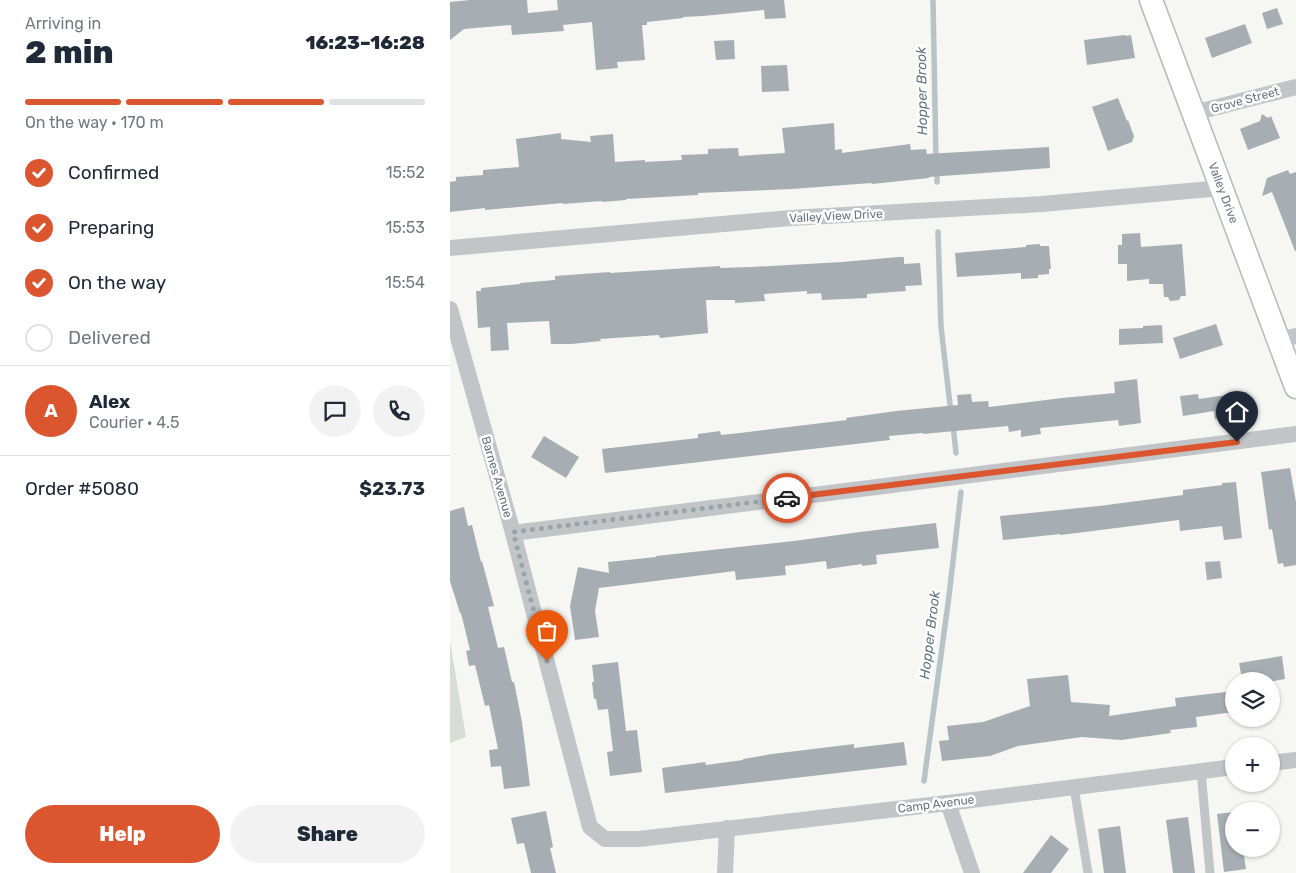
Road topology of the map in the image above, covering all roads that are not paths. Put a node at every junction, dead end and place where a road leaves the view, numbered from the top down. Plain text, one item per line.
1 (1151, 0) edge
2 (1296, 87) edge
3 (1194, 113) junction
4 (1222, 188) junction
5 (450, 248) edge
6 (450, 309) edge
7 (1287, 338) edge
8 (1296, 387) edge
9 (1296, 434) edge
10 (513, 532) junction
11 (1296, 760) edge
12 (1280, 762) edge
13 (1225, 768) edge
14 (1201, 771) junction
15 (1074, 787) junction
16 (948, 802) junction
17 (726, 828) junction
18 (639, 839) joint
19 (725, 873) edge
20 (972, 873) edge
21 (1088, 873) edge
22 (1210, 873) edge

1 - 3 main road, Valley Drive
2 - 3 street, Grove Street
3 - 4 main road, Valley Drive
4 - 5 street, Valley View Drive
4 - 7 main road, Valley Drive
6 - 10 street, Barnes Avenue
7 - 8 main road, Valley Drive
9 - 10 street
10 - 18 street, Barnes Avenue
11 - 12 street
13 - 14 street, Camp Avenue
14 - 15 street, Camp Avenue
14 - 22 lane
15 - 16 street, Camp Avenue
15 - 21 lane
16 - 17 street, Camp Avenue
16 - 20 street
17 - 18 street, Camp Avenue
17 - 19 street

